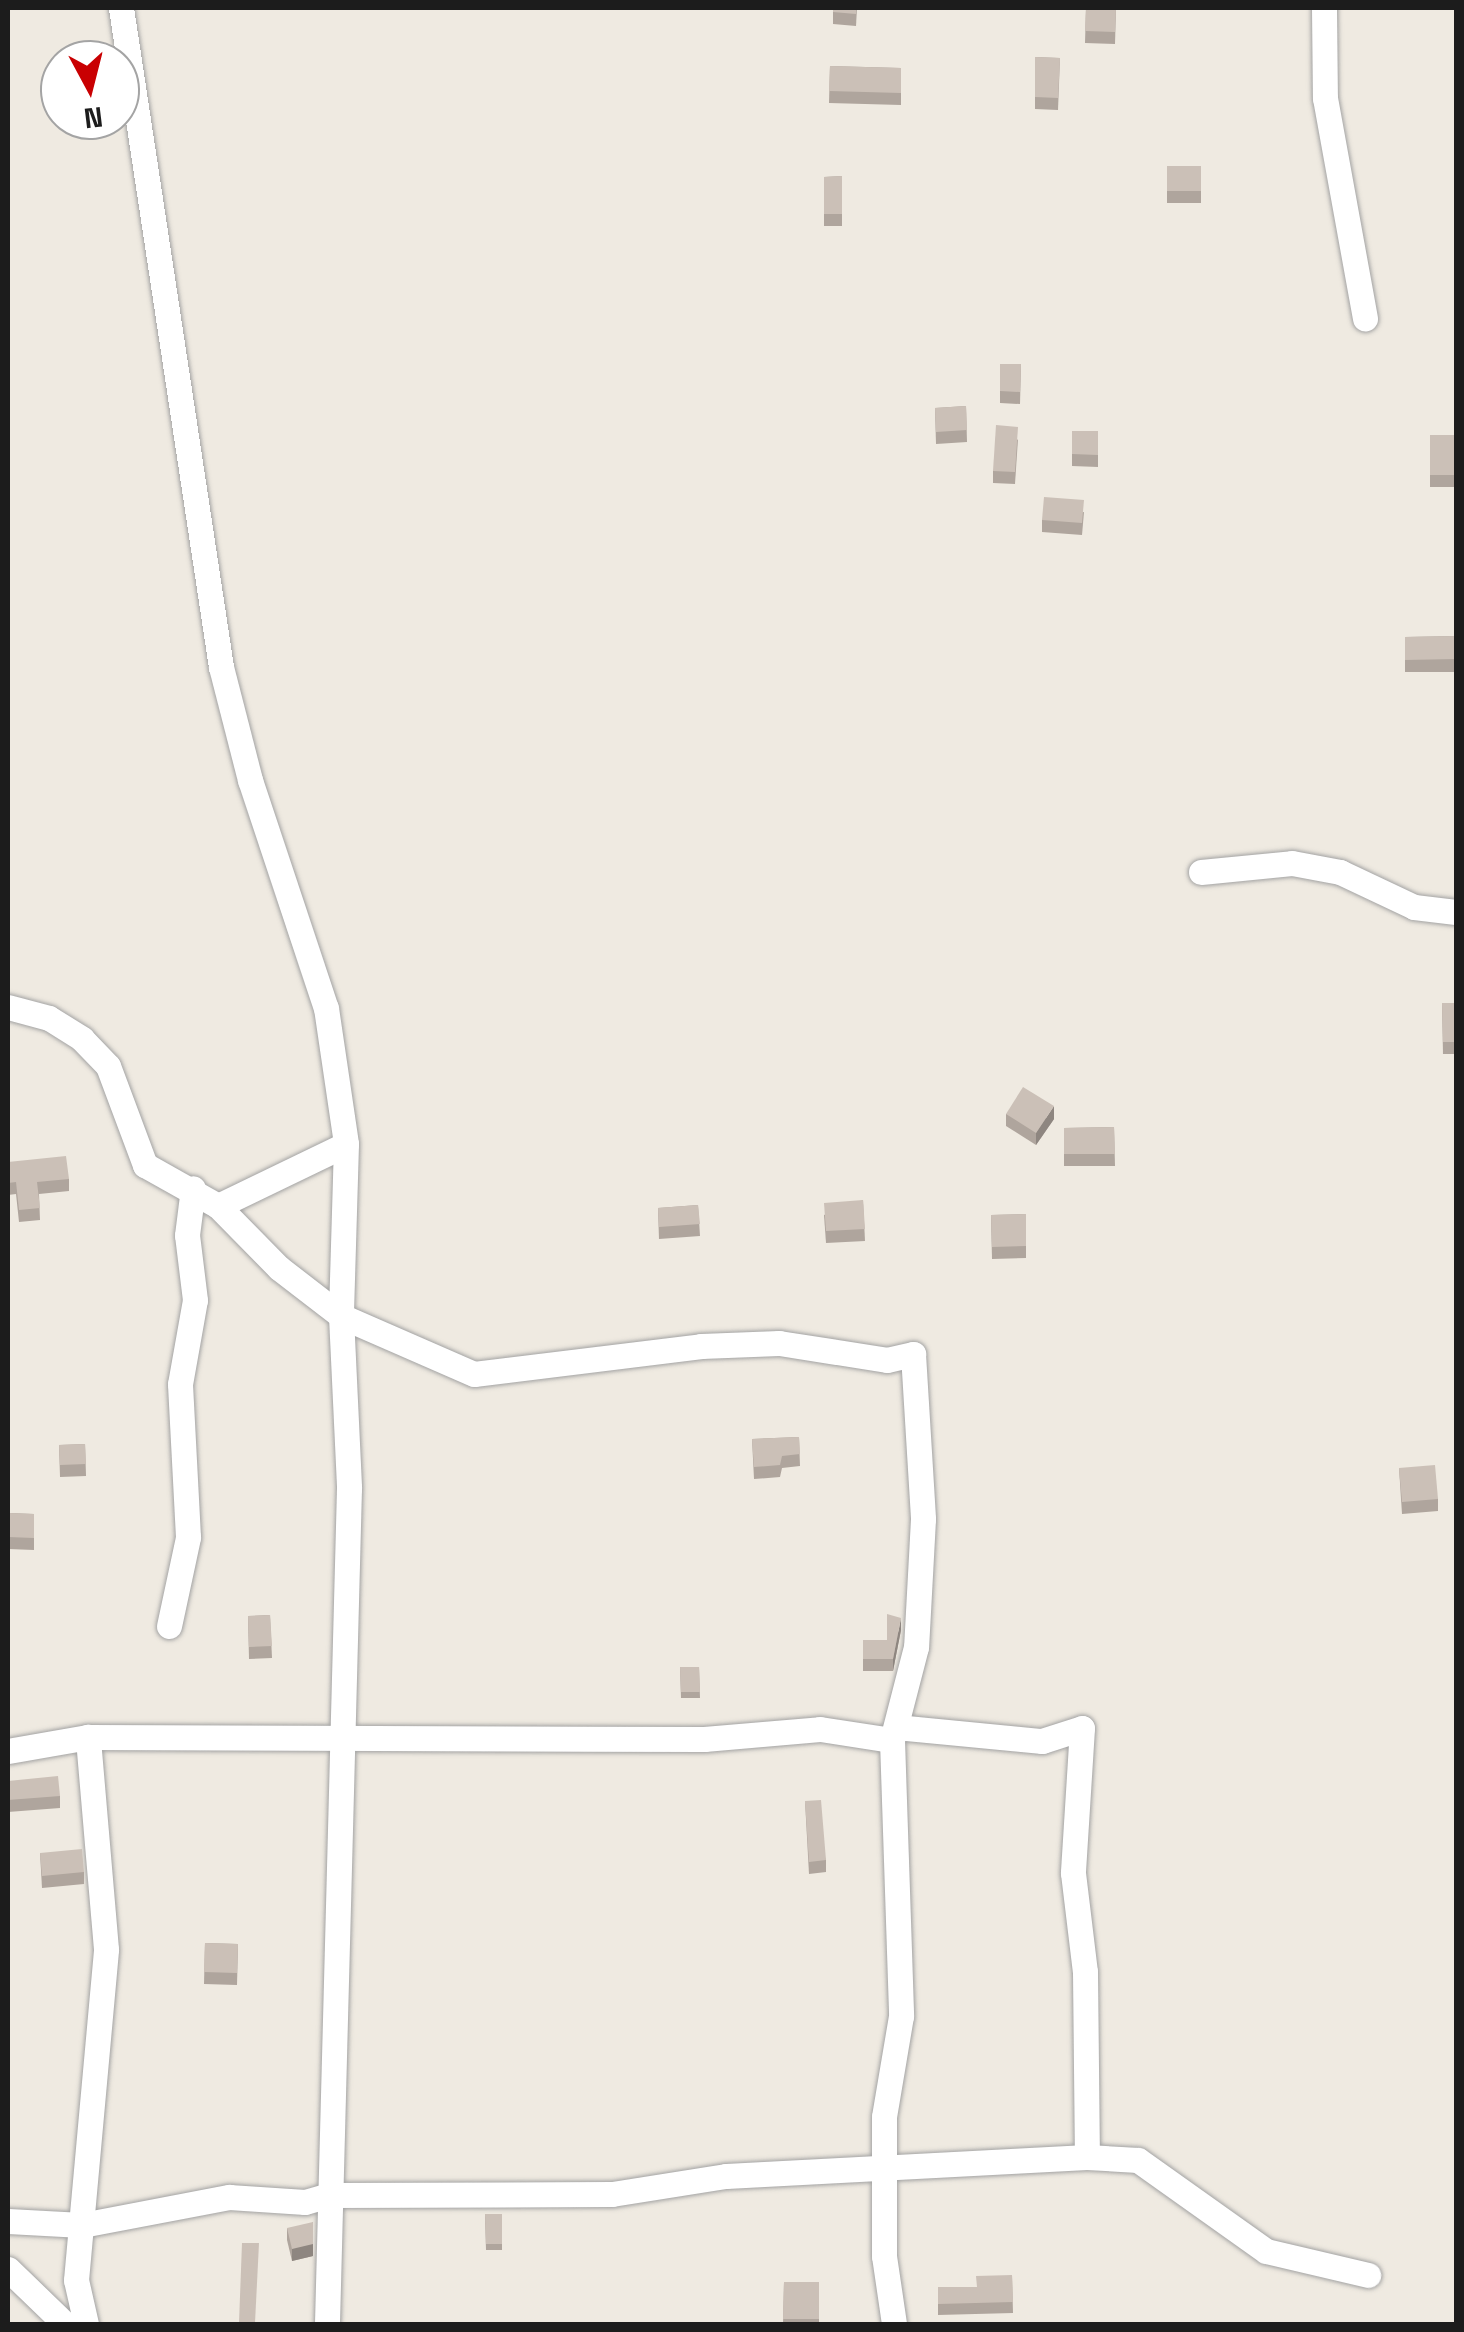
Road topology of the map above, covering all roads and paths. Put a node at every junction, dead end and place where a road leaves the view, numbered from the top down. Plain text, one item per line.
1 (120, 8) edge
2 (1324, 8) edge
3 (1365, 318) dead end
4 (1201, 872) dead end
5 (1456, 912) edge
6 (8, 1007) edge
7 (346, 1144) junction
8 (192, 1188) junction
9 (218, 1206) junction
10 (340, 1316) junction
11 (169, 1626) dead end
12 (894, 1734) junction
13 (88, 1737) junction
14 (340, 1740) junction
15 (8, 1750) edge
16 (1087, 2157) junction
17 (887, 2167) junction
18 (330, 2196) junction
19 (8, 2220) edge
20 (82, 2225) junction
21 (8, 2269) edge
22 (1368, 2276) dead end
23 (65, 2324) edge
24 (86, 2324) edge
25 (328, 2324) edge
26 (894, 2324) edge

1 - 7 street
2 - 3 street
4 - 5 street
6 - 8 street
7 - 9 street
7 - 10 street
8 - 9 street
8 - 11 street
9 - 10 street
10 - 12 street
10 - 14 street
12 - 14 street
12 - 16 street
12 - 17 street
13 - 14 street
13 - 15 street
13 - 20 street
14 - 18 street
16 - 17 street
16 - 22 street
17 - 18 street
17 - 26 street
18 - 20 street
18 - 25 street
19 - 20 street
20 - 24 street
21 - 23 street

